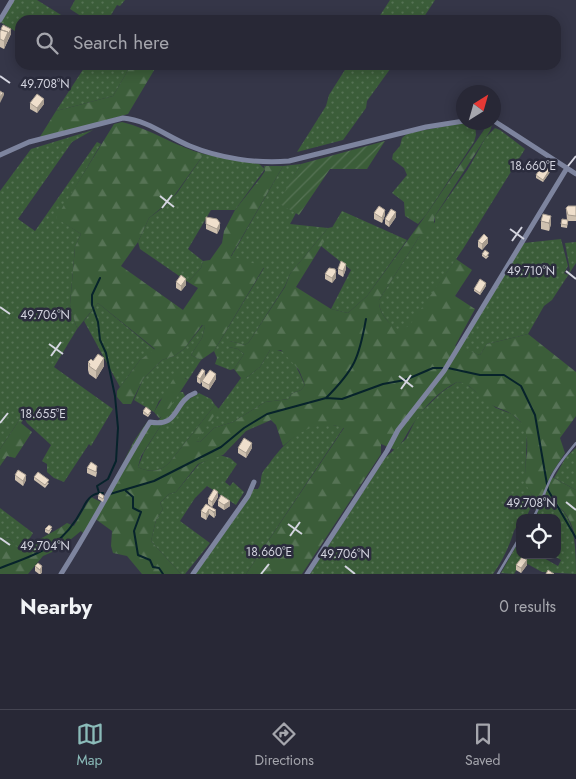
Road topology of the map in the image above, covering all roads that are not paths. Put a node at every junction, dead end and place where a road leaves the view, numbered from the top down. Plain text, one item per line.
1 (12, 0) edge
2 (0, 20) edge
3 (456, 122) edge
4 (501, 126) edge
5 (0, 155) edge
6 (567, 168) junction
7 (576, 174) edge
8 (194, 393) dead end
9 (576, 443) edge
10 (254, 482) dead end
11 (536, 514) edge
12 (516, 543) edge
13 (61, 574) edge
14 (193, 574) edge
15 (307, 574) edge
16 (498, 574) edge

1 - 2 street
3 - 5 street
4 - 6 street
6 - 7 street
6 - 15 street
8 - 13 street
9 - 11 lane
10 - 14 street
12 - 16 lane

